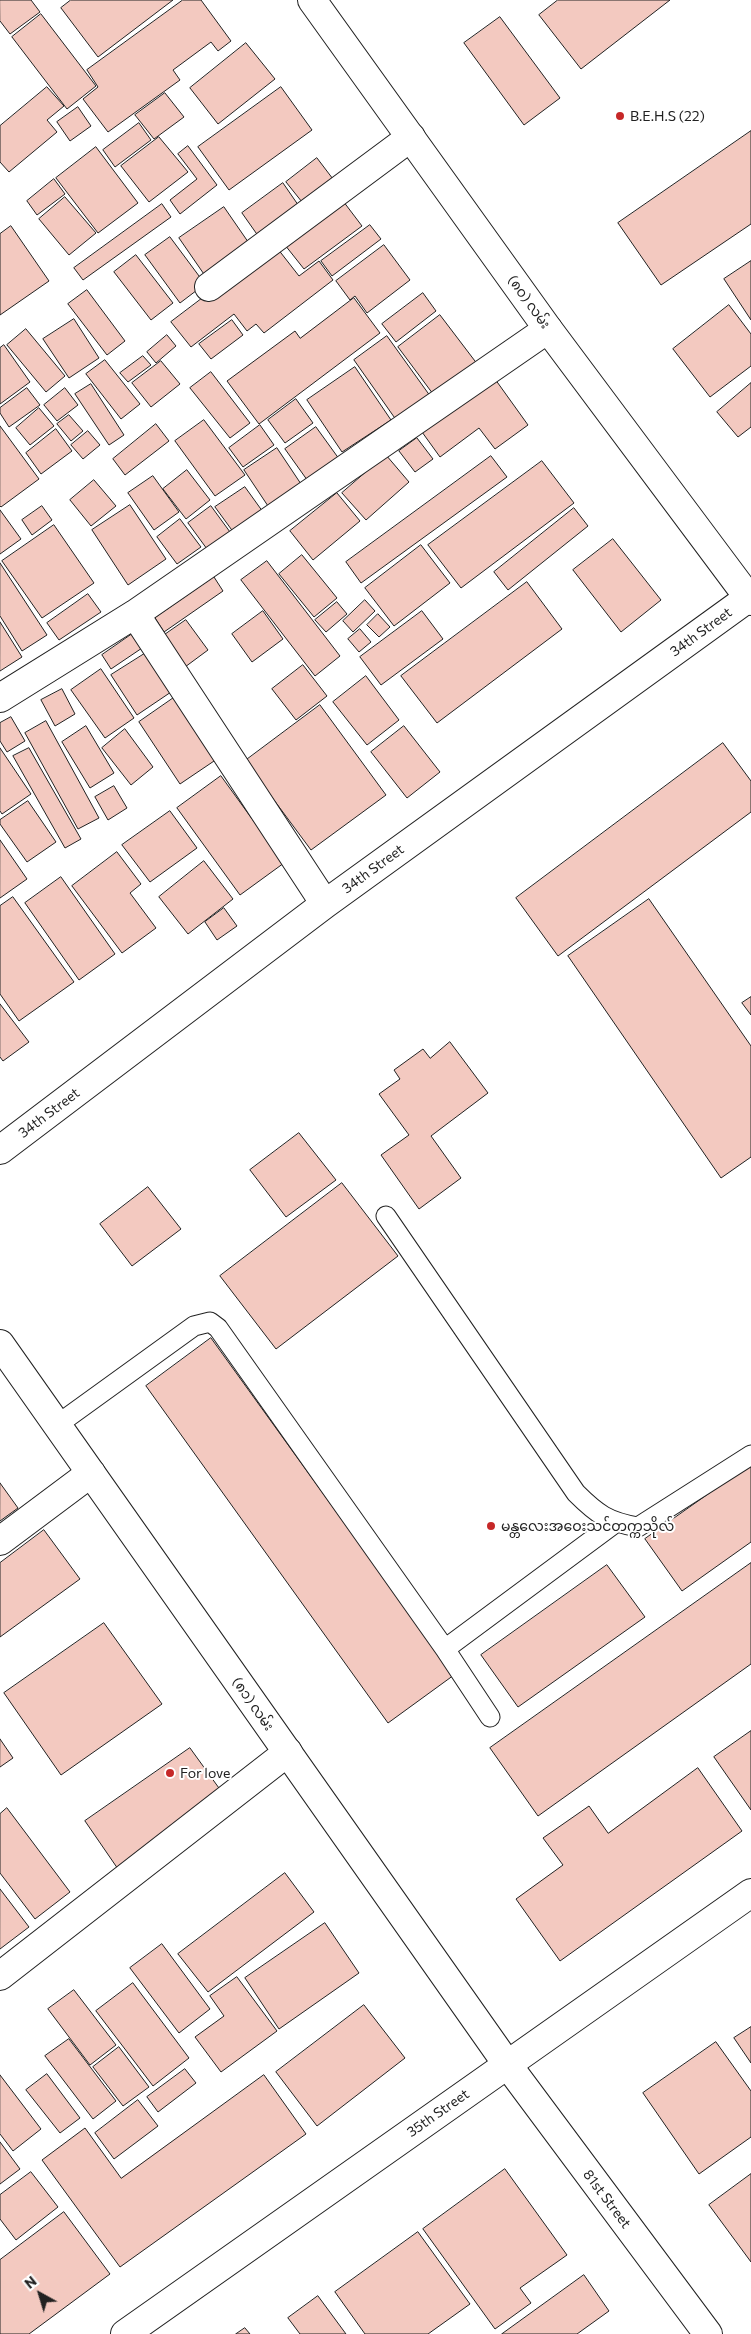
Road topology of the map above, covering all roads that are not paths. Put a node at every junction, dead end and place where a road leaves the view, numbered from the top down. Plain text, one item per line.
1 (312, 0) edge
2 (411, 137) junction
3 (209, 287) dead end
4 (548, 329) junction
5 (750, 598) edge
6 (135, 614) junction
7 (0, 698) edge
8 (325, 904) junction
9 (0, 1150) edge
10 (386, 1216) dead end
11 (0, 1344) edge
12 (57, 1425) junction
13 (751, 1455) edge
14 (91, 1473) junction
15 (615, 1523) junction
16 (0, 1541) edge
17 (444, 1649) junction
18 (490, 1717) dead end
19 (288, 1752) junction
20 (751, 1892) edge
21 (0, 1976) edge
22 (507, 2064) junction
23 (125, 2334) edge
24 (708, 2334) edge

1 - 2 street, (၈၀) လမ်း
2 - 3 street
2 - 4 street, (၈၀) လမ်း
4 - 5 street, (၈၀) လမ်း
4 - 6 street
5 - 8 street, 34th Street
6 - 7 street
6 - 8 street
8 - 9 street, 34th Street
10 - 15 lane
11 - 12 street, (၈၁) လမ်း
12 - 14 street, (၈၁) လမ်း
12 - 17 lane
13 - 15 lane
14 - 16 street
14 - 19 street, (၈၁) လမ်း
15 - 17 lane
17 - 18 lane
19 - 21 street
19 - 22 street, (၈၁) လမ်း
20 - 22 street, 35th Street
22 - 23 street, 35th Street
22 - 24 street, 81st Street

